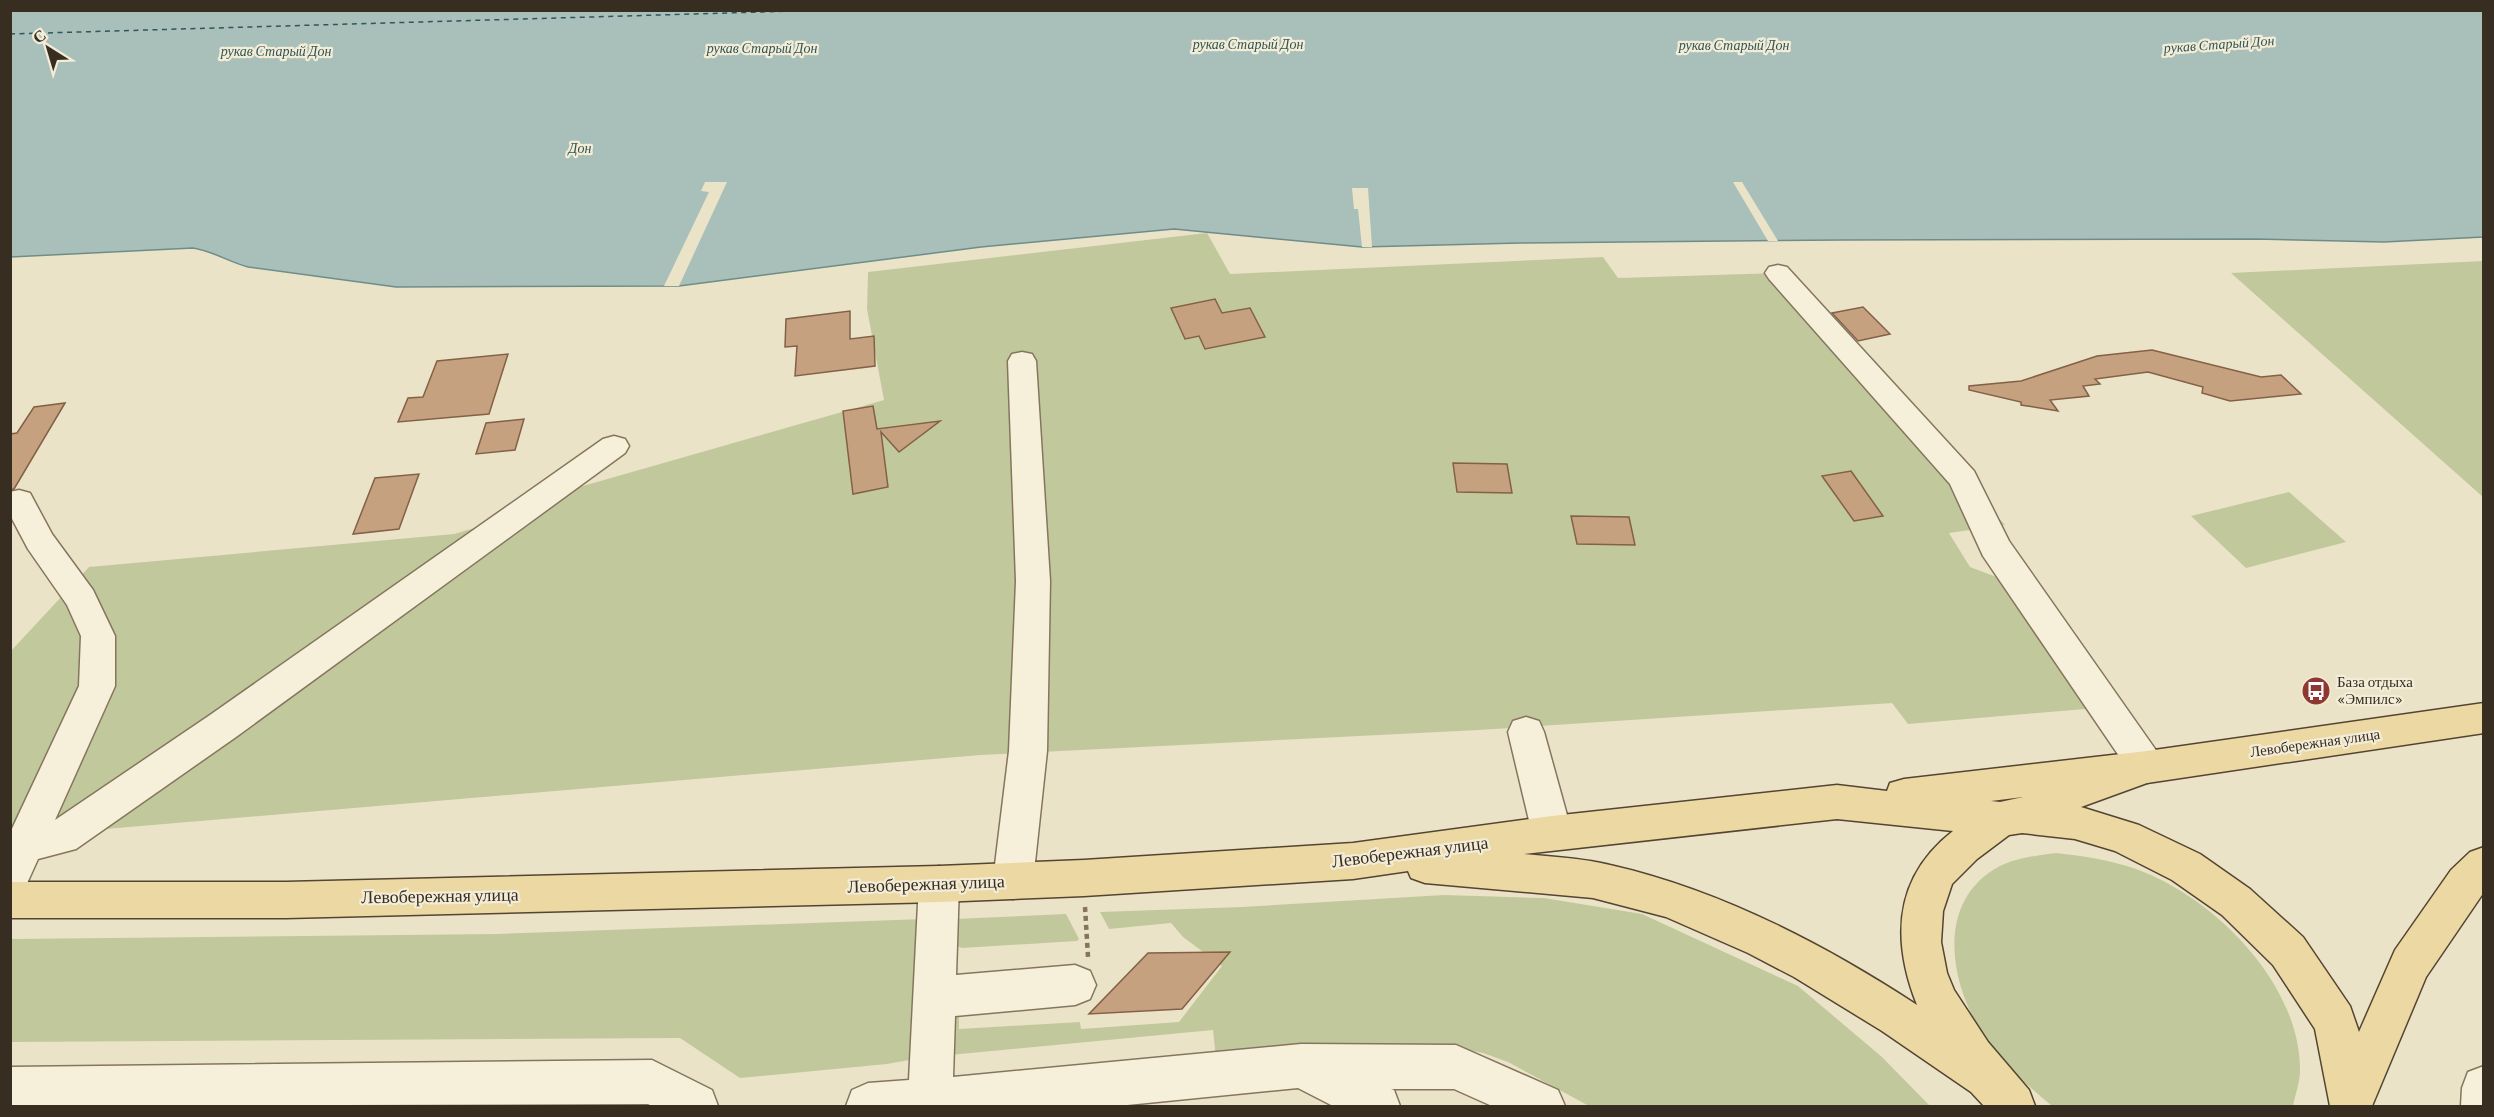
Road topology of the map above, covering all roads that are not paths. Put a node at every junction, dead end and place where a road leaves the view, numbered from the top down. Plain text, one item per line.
1 (1778, 273) dead end
2 (1022, 361) dead end
3 (614, 446) dead end
4 (20, 501) dead end
5 (2484, 718) edge
6 (1526, 732) dead end
7 (2147, 767) junction
8 (1837, 802) junction
9 (2011, 817) junction
10 (1552, 833) junction
11 (27, 844) junction
12 (1353, 861) junction
13 (2484, 865) edge
14 (10, 877) edge
15 (1013, 881) junction
16 (939, 884) junction
17 (10, 900) edge
18 (1075, 985) road end
19 (935, 997) junction
20 (1301, 1066) junction
21 (2484, 1088) edge
22 (10, 1089) edge
23 (1999, 1091) edge
24 (930, 1100) junction
25 (1007, 1101) edge
26 (2351, 1102) edge
27 (696, 1107) edge
28 (868, 1107) edge
29 (1378, 1107) edge
30 (1542, 1107) edge
31 (2483, 1107) edge

1 - 7 street
2 - 15 street
3 - 11 street
4 - 11 street
5 - 7 main road, Левобережная улица
6 - 10 street
7 - 8 main road, Левобережная улица
7 - 9 main road, Левобережная улица
8 - 9 main road, Левобережная улица
8 - 10 main road, Левобережная улица
9 - 23 main road
9 - 26 main road
10 - 12 main road, Левобережная улица
11 - 14 street
12 - 15 main road, Левобережная улица
12 - 23 main road
13 - 26 main road
15 - 16 main road, Левобережная улица
16 - 17 main road, Левобережная улица
16 - 19 street
18 - 19 street
19 - 24 street
20 - 25 street
20 - 29 street
20 - 30 street
21 - 31 street
22 - 27 street
24 - 25 street
24 - 28 street

